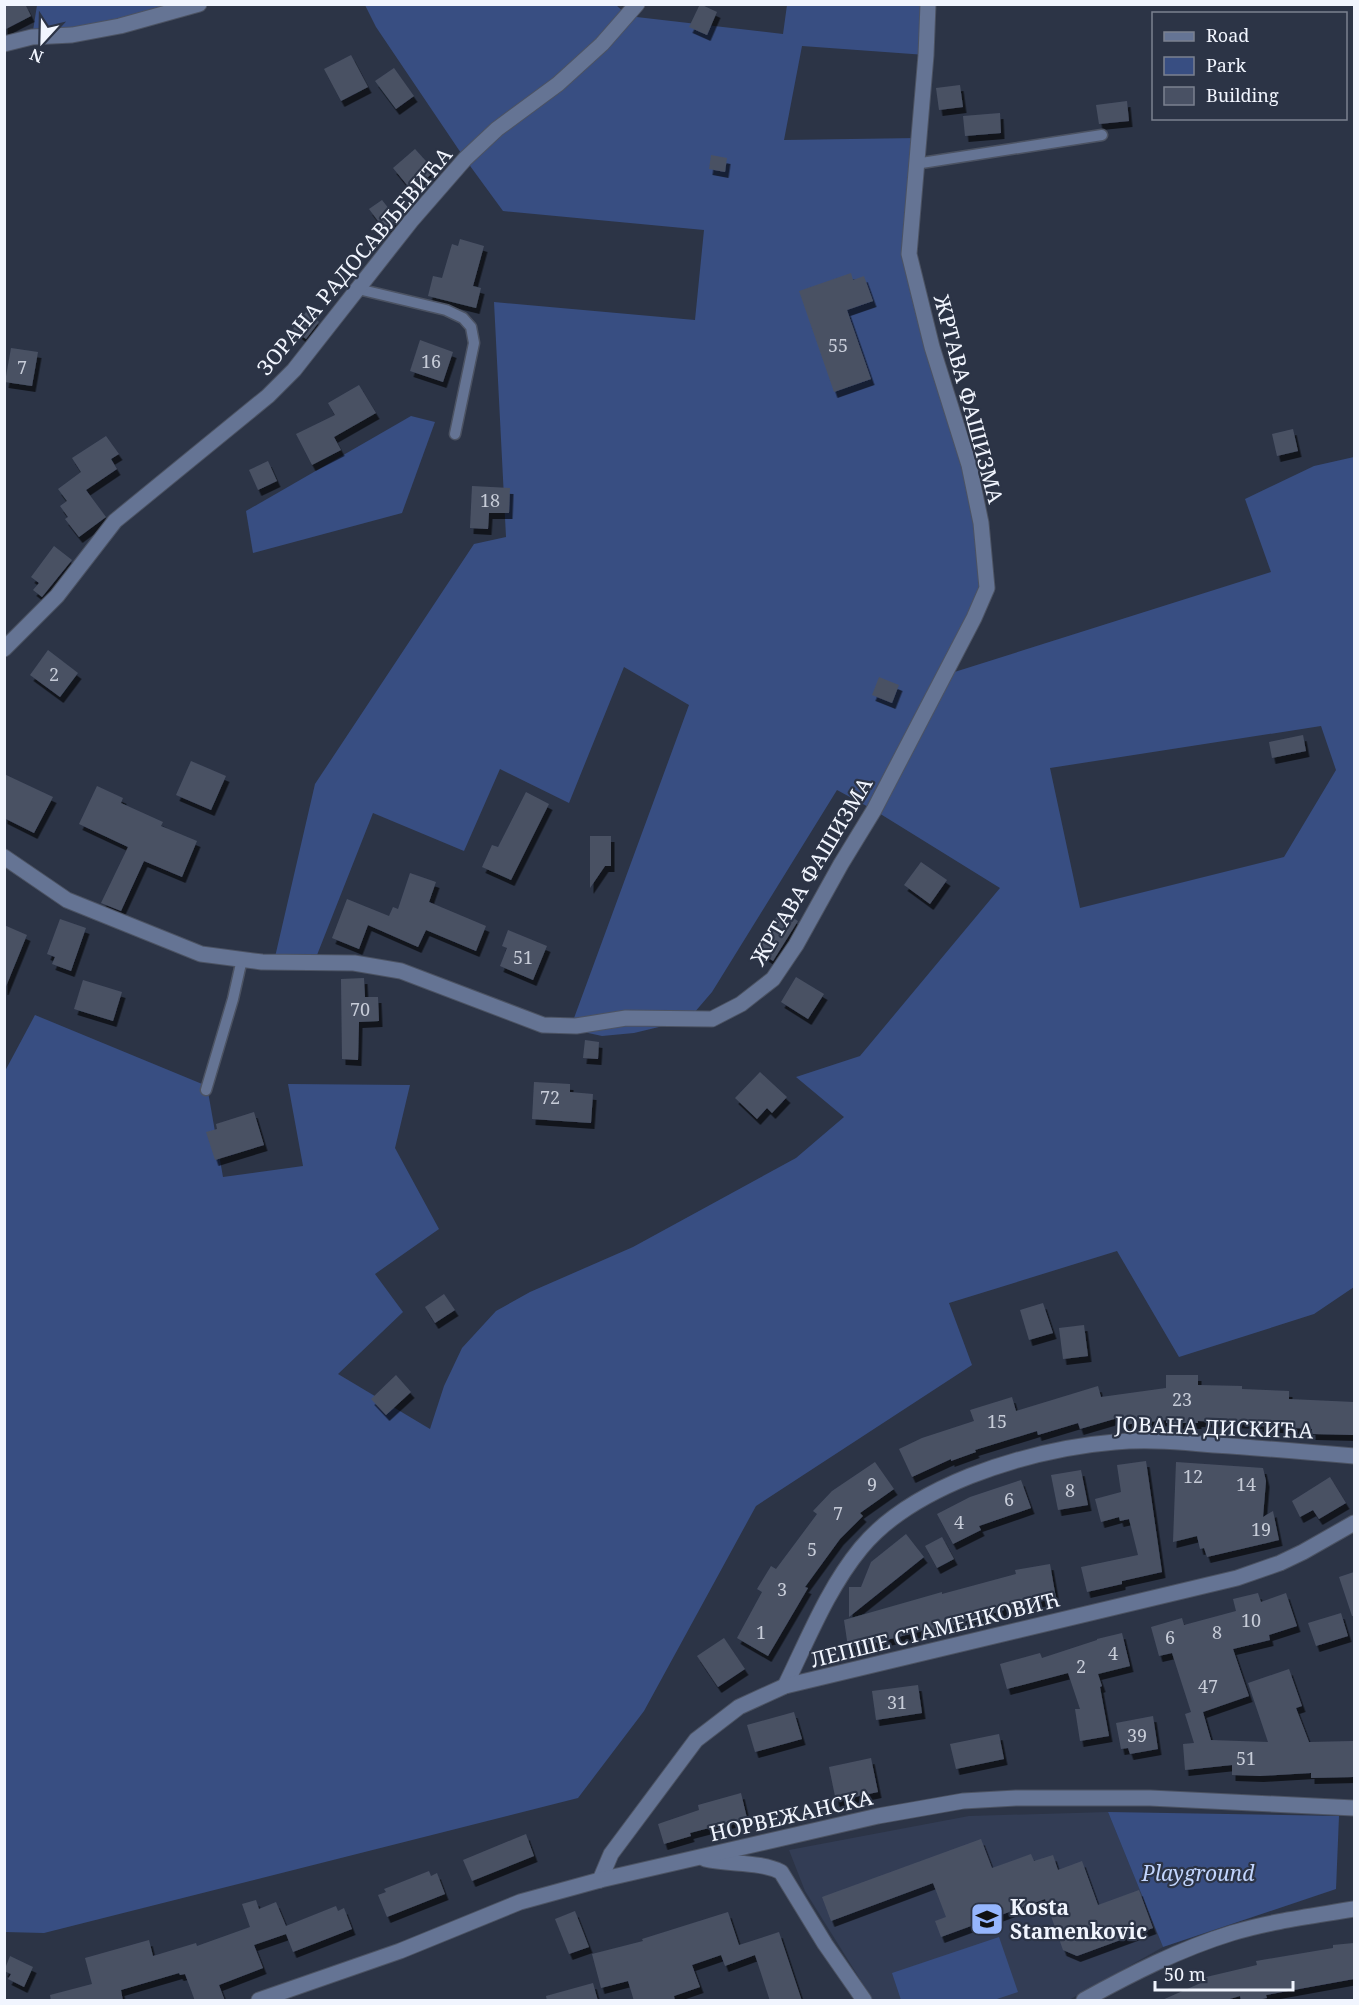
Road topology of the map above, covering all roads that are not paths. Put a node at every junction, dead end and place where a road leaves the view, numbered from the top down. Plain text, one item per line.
1 (199, 4) edge
2 (637, 4) edge
3 (928, 4) edge
4 (4, 44) edge
5 (1102, 135) dead end
6 (915, 164) junction
7 (358, 288) junction
8 (455, 434) dead end
9 (4, 649) edge
10 (4, 857) edge
11 (242, 959) junction
12 (206, 1090) dead end
13 (1354, 1455) edge
14 (1354, 1523) edge
15 (785, 1686) junction
16 (1354, 1808) edge
17 (699, 1858) junction
18 (600, 1880) junction
19 (1354, 1910) edge
20 (862, 2000) edge
21 (259, 2001) edge
22 (1084, 2001) edge

1 - 4 street
2 - 7 street, ЗОРАНА РАДОСАВЉЕВИЋА
3 - 6 street, ЖРТАВА ФАШИЗМА
5 - 6 lane
6 - 11 street, ЖРТАВА ФАШИЗМА
7 - 8 lane
7 - 9 street, ЗОРАНА РАДОСАВЉЕВИЋА
10 - 11 street, ЖРТАВА ФАШИЗМА
11 - 12 lane
13 - 15 street, ЈОВАНА ДИСКИЋА
14 - 15 street, ЛЕПШЕ СТАМЕНКОВИЋ
15 - 18 street, ЛЕПШЕ СТАМЕНКОВИЋ
16 - 17 street, НОРВЕЖАНСКА
17 - 18 street, НОРВЕЖАНСКА
17 - 20 street
18 - 21 street, НОРВЕЖАНСКА
19 - 22 street

